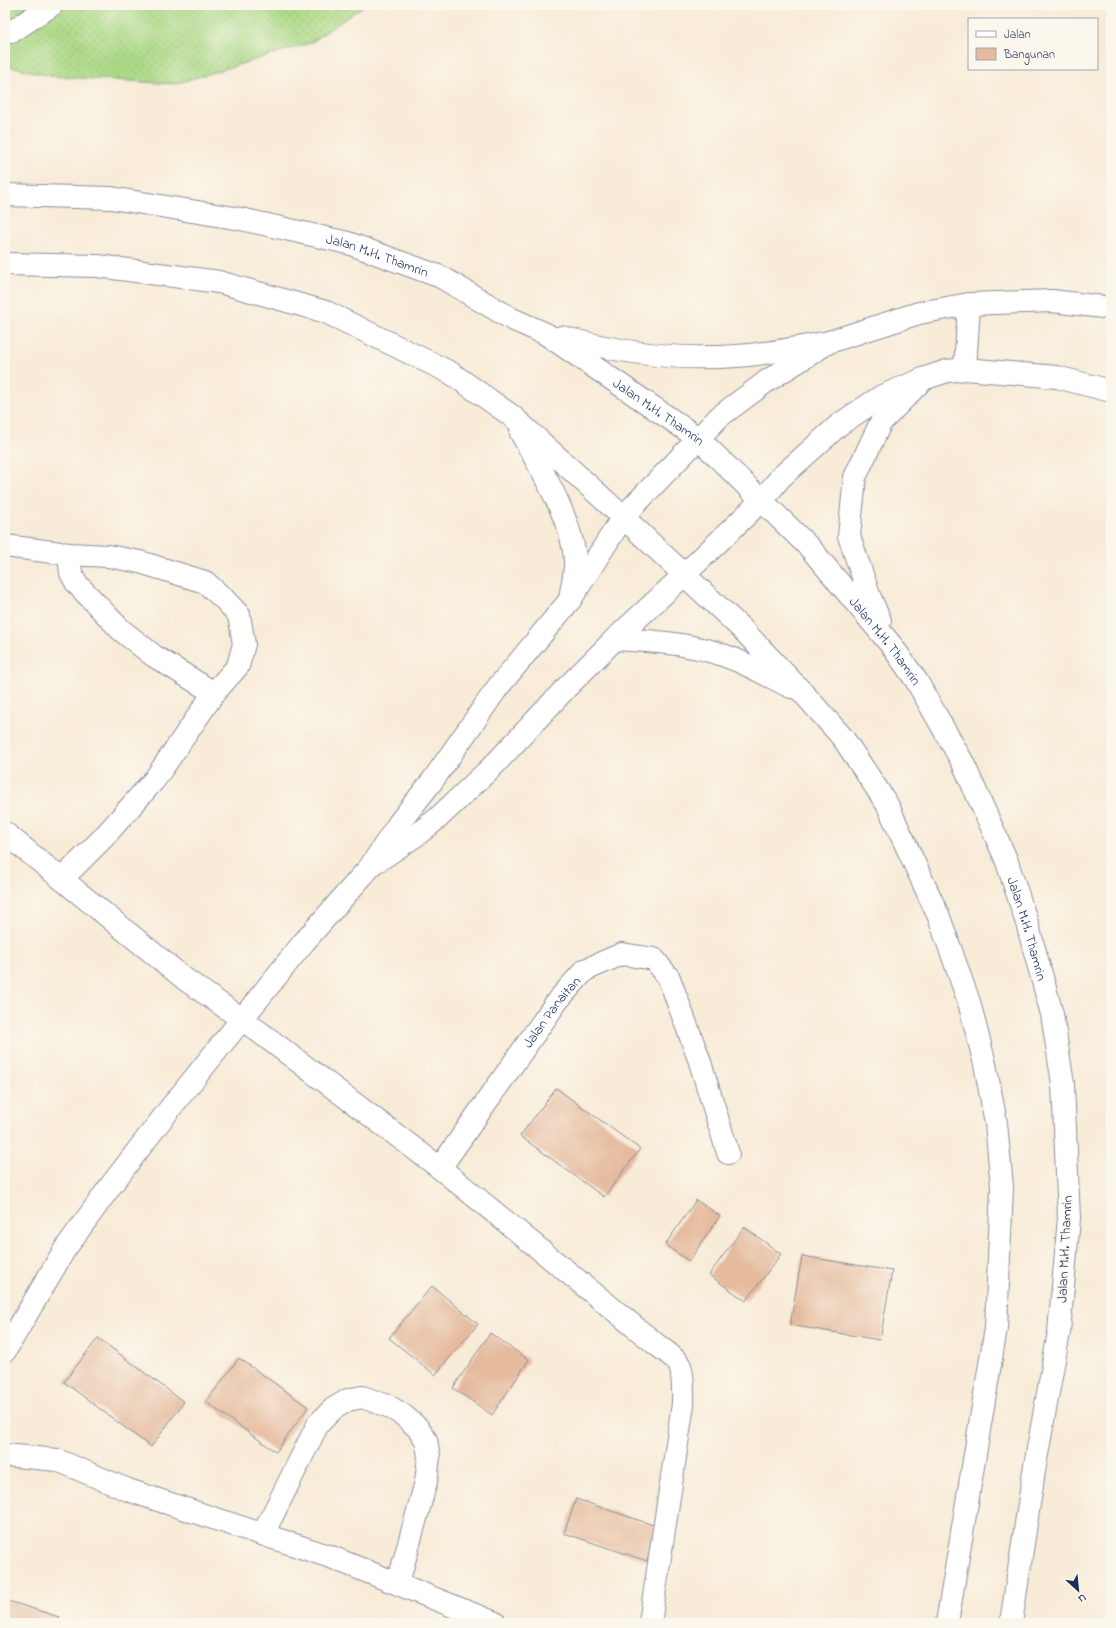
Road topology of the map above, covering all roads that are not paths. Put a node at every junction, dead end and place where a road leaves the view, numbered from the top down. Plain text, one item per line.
1 (52, 5) edge
2 (5, 30) edge
3 (5, 195) edge
4 (5, 264) edge
5 (969, 304) junction
6 (1111, 308) edge
7 (546, 334) junction
8 (829, 342) junction
9 (965, 369) junction
10 (923, 379) junction
11 (1111, 391) edge
12 (512, 416) junction
13 (698, 438) junction
14 (762, 500) junction
15 (623, 517) junction
16 (5, 546) edge
17 (68, 554) junction
18 (684, 575) junction
19 (570, 600) junction
20 (615, 639) junction
21 (892, 646) junction
22 (214, 694) junction
23 (804, 694) junction
24 (5, 833) edge
25 (370, 867) junction
26 (62, 880) junction
27 (242, 1019) junction
28 (728, 1153) dead end
29 (440, 1168) junction
30 (5, 1351) edge
31 (5, 1455) edge
32 (263, 1534) junction
33 (398, 1583) junction
34 (495, 1623) edge
35 (650, 1623) edge
36 (947, 1623) edge
37 (1011, 1623) edge

1 - 2 street
3 - 7 street, Jalan M.H. Thamrin
4 - 12 street
5 - 6 street
5 - 8 street
5 - 9 street
7 - 8 street
7 - 13 street, Jalan M.H. Thamrin
8 - 13 street
9 - 10 street
9 - 11 street
10 - 14 street
10 - 21 street
12 - 15 street
12 - 19 street
13 - 14 street, Jalan M.H. Thamrin
13 - 15 street
14 - 18 street
14 - 21 street, Jalan M.H. Thamrin
15 - 18 street
15 - 19 street
16 - 17 street
17 - 22 street
17 - 22 street
18 - 20 street
18 - 23 street
19 - 25 street
20 - 23 street
20 - 25 street
21 - 37 street, Jalan M.H. Thamrin
22 - 26 street
23 - 36 street
24 - 26 street
25 - 27 street
26 - 27 street
27 - 29 street
27 - 30 street
28 - 29 street, Jalan Panaitan
29 - 35 street
31 - 32 street
32 - 33 street
32 - 33 street
33 - 34 street

